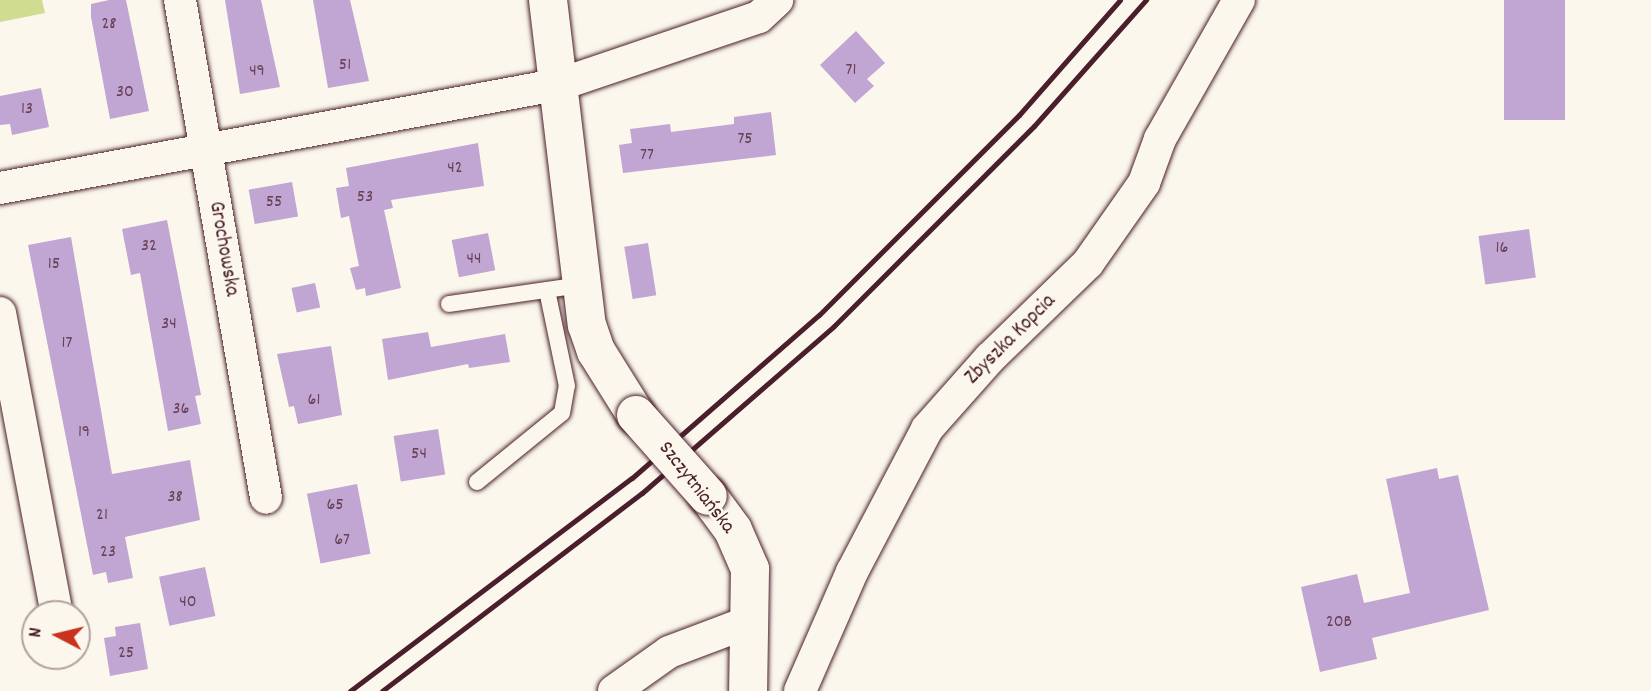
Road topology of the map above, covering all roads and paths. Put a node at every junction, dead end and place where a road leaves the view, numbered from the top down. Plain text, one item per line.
1 (180, 0) edge
2 (548, 0) edge
3 (777, 0) edge
4 (1238, 0) edge
5 (561, 84) junction
6 (206, 150) junction
7 (0, 188) edge
8 (564, 288) junction
9 (449, 304) dead end
10 (0, 313) edge
11 (477, 482) dead end
12 (266, 498) dead end
13 (54, 600) edge
14 (749, 622) junction
15 (614, 691) edge
16 (748, 691) edge
17 (800, 691) edge

1 - 6 street, Grochowska
2 - 5 street
3 - 5 street
4 - 17 street, Zbyszka Kopcia
5 - 6 street
5 - 8 street, Szczytniańska
6 - 7 street
6 - 12 street, Grochowska
8 - 9 lane
8 - 11 lane
8 - 14 street, Szczytniańska, bridge
10 - 13 street
14 - 15 street
14 - 16 street, Szczytniańska

